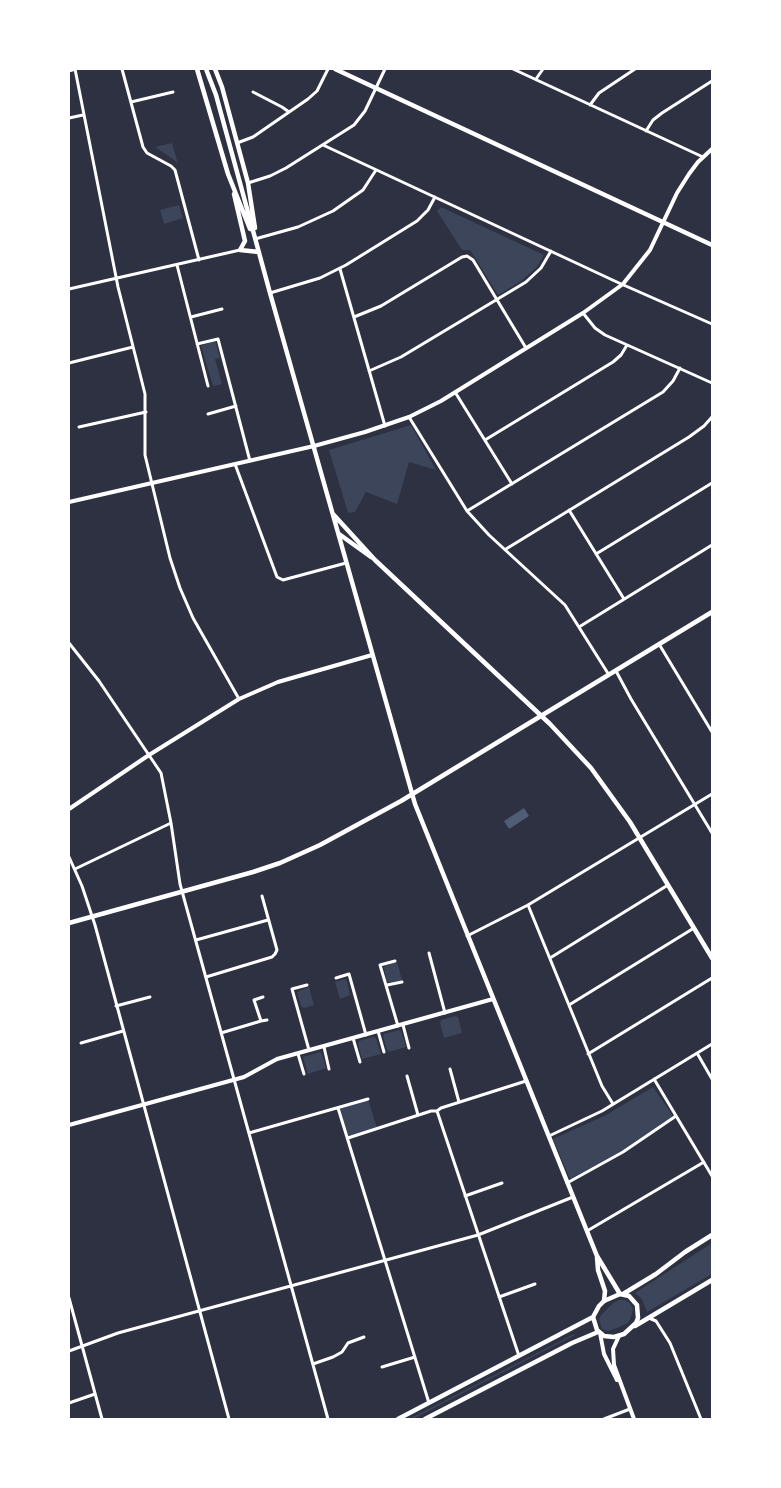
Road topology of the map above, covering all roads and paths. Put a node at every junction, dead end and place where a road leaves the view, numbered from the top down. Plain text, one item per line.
1 (74, 69) edge
2 (122, 69) edge
3 (197, 69) edge
4 (206, 69) edge
5 (215, 69) edge
6 (328, 69) edge
7 (335, 69) edge
8 (385, 69) edge
9 (513, 69) edge
10 (543, 69) edge
11 (635, 69) edge
12 (69, 70) edge
13 (536, 79) junction
14 (712, 81) edge
15 (376, 88) junction
16 (173, 92) dead end
17 (253, 92) dead end
18 (131, 102) junction
19 (590, 105) junction
20 (289, 112) junction
21 (83, 115) junction
22 (69, 118) edge
23 (646, 131) junction
24 (237, 143) junction
25 (323, 145) junction
26 (712, 149) edge
27 (703, 157) junction
28 (376, 170) junction
29 (248, 184) junction
30 (232, 185) junction
31 (435, 197) junction
32 (664, 222) junction
33 (255, 239) junction
34 (712, 244) edge
35 (240, 250) junction
36 (551, 251) junction
37 (259, 252) junction
38 (199, 260) junction
39 (177, 265) junction
40 (340, 268) junction
41 (117, 278) junction
42 (623, 284) junction
43 (69, 289) edge
44 (270, 293) junction
45 (497, 299) junction
46 (222, 310) dead end
47 (583, 313) junction
48 (354, 317) junction
49 (191, 318) junction
50 (712, 324) edge
51 (197, 344) junction
52 (626, 345) junction
53 (133, 347) junction
54 (527, 349) junction
55 (69, 363) edge
56 (680, 368) junction
57 (369, 371) junction
58 (712, 382) edge
59 (208, 386) dead end
60 (455, 392) junction
61 (236, 406) junction
62 (146, 412) junction
63 (208, 414) dead end
64 (409, 417) junction
65 (712, 417) edge
66 (385, 426) junction
67 (80, 428) dead end
68 (485, 440) junction
69 (314, 446) junction
70 (250, 461) junction
71 (235, 464) junction
72 (152, 483) junction
73 (712, 483) edge
74 (512, 484) junction
75 (69, 502) edge
76 (569, 510) junction
77 (467, 512) junction
78 (332, 513) junction
79 (338, 533) junction
80 (712, 545) edge
81 (506, 549) junction
82 (596, 554) junction
83 (375, 560) junction
84 (346, 563) junction
85 (624, 599) junction
86 (712, 612) edge
87 (579, 627) junction
88 (69, 643) edge
89 (659, 644) junction
90 (372, 655) junction
91 (616, 671) junction
92 (610, 675) junction
93 (239, 698) junction
94 (541, 716) junction
95 (712, 732) edge
96 (149, 755) junction
97 (712, 794) edge
98 (412, 795) junction
99 (695, 805) junction
100 (69, 809) edge
101 (171, 823) junction
102 (712, 833) edge
103 (640, 838) junction
104 (69, 858) edge
105 (75, 870) junction
106 (668, 885) junction
107 (182, 891) junction
108 (262, 896) dead end
109 (528, 905) junction
110 (92, 916) junction
111 (268, 920) junction
112 (69, 922) edge
113 (694, 928) junction
114 (467, 936) junction
115 (196, 940) junction
116 (428, 953) dead end
117 (550, 958) junction
118 (712, 958) edge
119 (395, 961) dead end
120 (206, 977) junction
121 (336, 978) dead end
122 (712, 978) edge
123 (402, 982) dead end
124 (307, 985) dead end
125 (387, 986) junction
126 (150, 997) dead end
127 (263, 997) dead end
128 (493, 999) junction
129 (569, 1005) junction
130 (116, 1006) junction
131 (445, 1013) junction
132 (267, 1020) dead end
133 (261, 1021) junction
134 (401, 1025) junction
135 (123, 1031) junction
136 (378, 1032) junction
137 (221, 1033) junction
138 (366, 1035) junction
139 (354, 1038) junction
140 (82, 1043) dead end
141 (712, 1044) edge
142 (324, 1046) junction
143 (409, 1048) dead end
144 (309, 1050) junction
145 (384, 1052) dead end
146 (697, 1053) junction
147 (298, 1054) junction
148 (588, 1054) junction
149 (360, 1062) dead end
150 (450, 1069) dead end
151 (330, 1070) dead end
152 (304, 1074) dead end
153 (407, 1076) dead end
154 (654, 1079) junction
155 (712, 1079) edge
156 (234, 1080) junction
157 (526, 1081) junction
158 (368, 1099) dead end
159 (459, 1102) junction
160 (613, 1104) junction
161 (143, 1105) junction
162 (338, 1108) junction
163 (437, 1111) junction
164 (418, 1115) junction
165 (676, 1116) junction
166 (69, 1126) edge
167 (249, 1133) junction
168 (548, 1136) junction
169 (348, 1138) junction
170 (704, 1162) junction
171 (712, 1176) edge
172 (502, 1183) dead end
173 (567, 1183) junction
174 (465, 1196) junction
175 (573, 1197) junction
176 (587, 1232) junction
177 (478, 1235) junction
178 (712, 1235) edge
179 (597, 1256) junction
180 (385, 1260) junction
181 (712, 1280) edge
182 (535, 1284) dead end
183 (291, 1286) junction
184 (622, 1294) junction
185 (499, 1297) junction
186 (69, 1298) edge
187 (604, 1301) junction
188 (200, 1311) junction
189 (656, 1314) junction
190 (593, 1317) junction
191 (649, 1318) junction
192 (656, 1321) junction
193 (632, 1328) junction
194 (599, 1333) junction
195 (619, 1336) junction
196 (364, 1337) dead end
197 (82, 1346) junction
198 (69, 1351) edge
199 (414, 1356) junction
200 (519, 1356) junction
201 (313, 1364) junction
202 (382, 1367) dead end
203 (620, 1384) junction
204 (95, 1394) junction
205 (69, 1403) edge
206 (429, 1403) junction
207 (630, 1409) junction
208 (102, 1419) edge
209 (229, 1419) edge
210 (328, 1419) edge
211 (398, 1419) edge
212 (425, 1419) edge
213 (604, 1419) edge
214 (634, 1419) edge
215 (701, 1419) edge

1 - 12 main road
1 - 21 street
2 - 18 street
3 - 30 main road
4 - 33 main road
5 - 24 main road
6 - 20 street
7 - 15 main road
8 - 15 street
9 - 13 street
10 - 13 street
11 - 19 street
13 - 19 street
14 - 23 street
15 - 25 street
15 - 32 main road
16 - 18 street
17 - 20 street
18 - 38 street
19 - 23 street
20 - 24 street
21 - 22 street
21 - 41 street
23 - 27 street
24 - 29 main road
25 - 28 street
25 - 29 street
26 - 27 street
27 - 32 street
28 - 31 street
28 - 33 street
29 - 33 main road
30 - 33 main road
30 - 35 main road
31 - 36 street
31 - 40 street
32 - 34 main road
32 - 42 street
33 - 37 main road
35 - 37 main road
35 - 38 street
36 - 42 street
36 - 45 street
37 - 44 main road
38 - 39 street
39 - 41 street
39 - 49 street
40 - 44 street
40 - 48 street
41 - 43 street
41 - 53 street
42 - 47 street
42 - 50 street
44 - 69 main road
45 - 48 street
45 - 54 street
45 - 57 street
46 - 49 street
47 - 52 street
47 - 54 street
48 - 57 street
49 - 51 street
51 - 59 street
51 - 61 street
52 - 56 street
52 - 68 street
53 - 55 street
53 - 62 street
54 - 60 street
56 - 58 street
56 - 74 street
57 - 66 street
60 - 64 street
60 - 68 street
61 - 63 street
61 - 70 street
62 - 67 street
62 - 72 street
64 - 66 street
64 - 77 street
65 - 76 street
66 - 69 street
68 - 74 street
69 - 70 street
69 - 78 main road
70 - 71 street
71 - 72 street
71 - 84 street
72 - 75 street
72 - 93 street
73 - 82 street
74 - 77 street
76 - 81 street
76 - 82 street
77 - 81 street
78 - 79 main road
78 - 83 main road
79 - 83 main road
79 - 84 main road
80 - 85 street
81 - 87 street
82 - 85 street
83 - 94 main road
84 - 90 main road
85 - 87 street
86 - 89 main road
87 - 92 street
88 - 96 street
89 - 91 main road
89 - 95 street
90 - 93 street
90 - 98 main road
91 - 92 main road
91 - 99 street
92 - 94 main road
93 - 96 street
94 - 98 main road
94 - 103 main road
96 - 100 street
96 - 101 street
97 - 99 street
98 - 107 main road
98 - 114 main road
99 - 102 street
99 - 103 street
101 - 105 street
101 - 107 street
103 - 106 main road
103 - 109 street
104 - 105 street
105 - 110 street
106 - 113 main road
106 - 117 street
107 - 110 main road
107 - 115 street
108 - 111 street
109 - 114 street
109 - 117 street
110 - 112 main road
110 - 130 street
111 - 115 street
111 - 120 street
113 - 118 main road
113 - 129 street
114 - 128 main road
115 - 120 street
116 - 131 street
117 - 129 street
119 - 125 street
120 - 137 street
121 - 138 street
122 - 148 street
123 - 125 street
124 - 144 street
125 - 134 street
126 - 130 street
127 - 133 street
128 - 131 street
128 - 157 main road
129 - 148 street
130 - 135 street
131 - 134 street
132 - 133 street
133 - 137 street
134 - 136 street
134 - 143 street
135 - 140 street
135 - 161 street
136 - 138 street
136 - 145 street
137 - 156 street
138 - 139 street
139 - 142 street
139 - 149 street
141 - 146 street
142 - 144 street
142 - 151 street
144 - 147 street
146 - 154 street
146 - 155 street
147 - 152 street
147 - 156 street
148 - 160 street
150 - 159 street
153 - 164 street
154 - 160 street
154 - 165 street
156 - 161 street
156 - 167 street
157 - 159 street
157 - 168 main road
158 - 162 street
159 - 163 street
160 - 168 street
161 - 166 street
161 - 188 street
162 - 167 street
162 - 169 street
163 - 164 street
163 - 174 street
164 - 169 street
165 - 170 street
165 - 173 street
167 - 183 street
168 - 173 main road
169 - 180 street
170 - 171 street
170 - 176 street
172 - 174 street
173 - 175 main road
174 - 177 street
175 - 176 main road
175 - 177 street
176 - 179 main road
177 - 180 street
177 - 185 street
178 - 184 main road
179 - 184 main road
179 - 187 main road
180 - 183 street
180 - 199 street
181 - 189 main road
182 - 185 street
183 - 188 street
183 - 201 street
184 - 187 main road
184 - 193 main road
185 - 200 street
186 - 197 street
187 - 190 main road
188 - 197 street
188 - 209 street
189 - 191 main road
189 - 192 street
190 - 194 main road
190 - 200 main road
191 - 192 street
191 - 193 main road
192 - 215 street
193 - 195 main road
194 - 195 main road
194 - 203 street
194 - 212 main road
195 - 203 street
196 - 201 street
197 - 198 street
197 - 204 street
199 - 202 street
199 - 206 street
200 - 206 main road
201 - 210 street
203 - 207 street
204 - 205 street
204 - 208 street
206 - 211 main road
207 - 213 street
207 - 214 street

